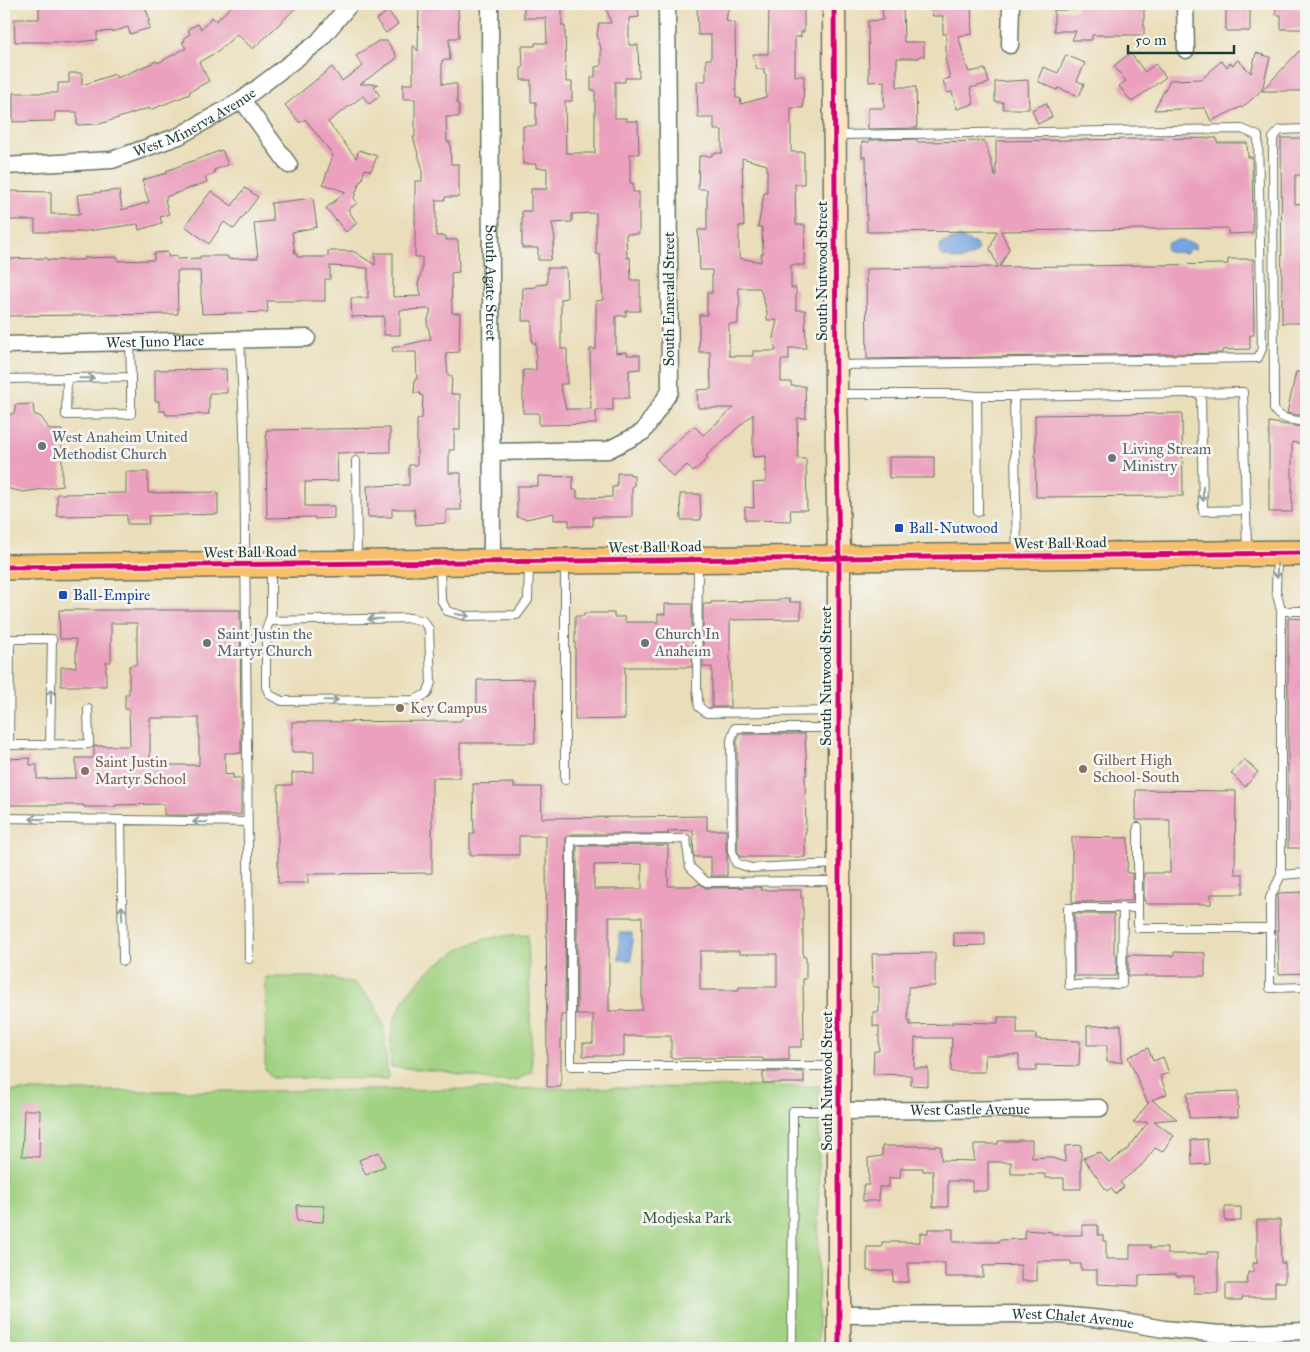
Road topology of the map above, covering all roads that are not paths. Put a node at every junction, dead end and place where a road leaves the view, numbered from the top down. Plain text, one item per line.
1 (350, 4) edge
2 (490, 4) edge
3 (666, 4) edge
4 (834, 4) edge
5 (1011, 4) edge
6 (1185, 4) edge
7 (1010, 45) dead end
8 (1186, 50) dead end
9 (242, 100) junction
10 (1306, 129) edge
11 (834, 135) junction
12 (289, 165) dead end
13 (4, 166) edge
14 (307, 338) dead end
15 (240, 340) junction
16 (130, 342) junction
17 (4, 345) edge
18 (836, 365) junction
19 (131, 377) junction
20 (67, 378) junction
21 (4, 379) edge
22 (1201, 393) junction
23 (836, 394) junction
24 (977, 396) junction
25 (1014, 396) junction
26 (1306, 422) edge
27 (492, 452) junction
28 (356, 461) dead end
29 (1245, 510) junction
30 (978, 512) dead end
31 (1247, 553) junction
32 (1277, 553) junction
33 (1306, 553) edge
34 (1017, 556) junction
35 (839, 558) junction
36 (698, 559) junction
37 (492, 561) junction
38 (529, 561) junction
39 (566, 561) junction
40 (440, 562) junction
41 (357, 563) junction
42 (245, 564) junction
43 (271, 564) junction
44 (4, 567) edge
45 (1281, 611) junction
46 (1306, 611) edge
47 (269, 620) junction
48 (88, 708) dead end
49 (838, 720) junction
50 (6, 745) edge
51 (50, 745) junction
52 (566, 780) dead end
53 (4, 818) edge
54 (120, 821) junction
55 (248, 822) junction
56 (1138, 827) dead end
57 (839, 872) junction
58 (1306, 873) edge
59 (1281, 875) junction
60 (1123, 908) junction
61 (1137, 908) junction
62 (1270, 928) junction
63 (249, 959) dead end
64 (123, 961) dead end
65 (1306, 987) edge
66 (840, 1066) junction
67 (1100, 1108) dead end
68 (840, 1111) junction
69 (839, 1316) junction
70 (1306, 1331) edge
71 (792, 1348) edge
72 (839, 1348) edge

1 - 9 street, West Minerva Avenue
2 - 27 street, South Agate Street
3 - 27 street, South Emerald Street
4 - 11 street, South Nutwood Street
5 - 7 street
6 - 8 street
9 - 12 street
9 - 13 street, West Minerva Avenue
10 - 26 lane
11 - 18 street, South Nutwood Street
11 - 18 lane
14 - 15 street, West Juno Place
15 - 16 street, West Juno Place
15 - 42 lane
16 - 17 street, West Juno Place
16 - 19 lane
18 - 23 street, South Nutwood Street
20 -> 19 lane
19 - 20 lane
20 - 21 lane
22 - 25 lane
22 - 29 lane
22 -> 29 lane
23 - 24 lane
23 - 35 street, South Nutwood Street
24 - 25 lane
24 - 30 lane
25 - 34 lane
27 - 37 street, South Agate Street
28 - 41 lane
29 - 31 lane
31 - 32 main road, West Ball Road
31 - 34 main road, West Ball Road
32 - 33 main road, West Ball Road
32 -> 45 lane
34 - 35 main road, West Ball Road
35 - 36 main road, West Ball Road
35 - 49 street, South Nutwood Street
36 - 39 main road, West Ball Road
36 - 49 lane
37 - 38 main road, West Ball Road
37 - 40 main road, West Ball Road
38 - 39 main road, West Ball Road
40 -> 38 lane
39 - 52 lane
40 - 41 main road, West Ball Road
41 - 43 main road, West Ball Road
42 - 43 main road, West Ball Road
42 - 44 main road, West Ball Road
42 - 55 lane
43 - 47 lane
45 - 46 lane
45 - 59 lane
47 -> 47 lane
48 - 51 lane
49 - 57 street, South Nutwood Street
49 - 57 lane
50 - 51 lane
51 -> 50 lane
54 -> 53 lane
55 -> 54 lane
64 -> 54 lane
55 - 63 lane
56 - 61 lane
57 - 66 street, South Nutwood Street
57 - 66 lane
58 - 59 lane
59 - 62 lane
60 - 60 lane
60 - 61 lane
61 - 62 lane
62 - 65 lane
66 - 68 street, South Nutwood Street
67 - 68 street, West Castle Avenue
68 - 69 street, South Nutwood Street
68 - 71 lane
69 - 70 street, West Chalet Avenue
69 - 72 street, South Nutwood Street

